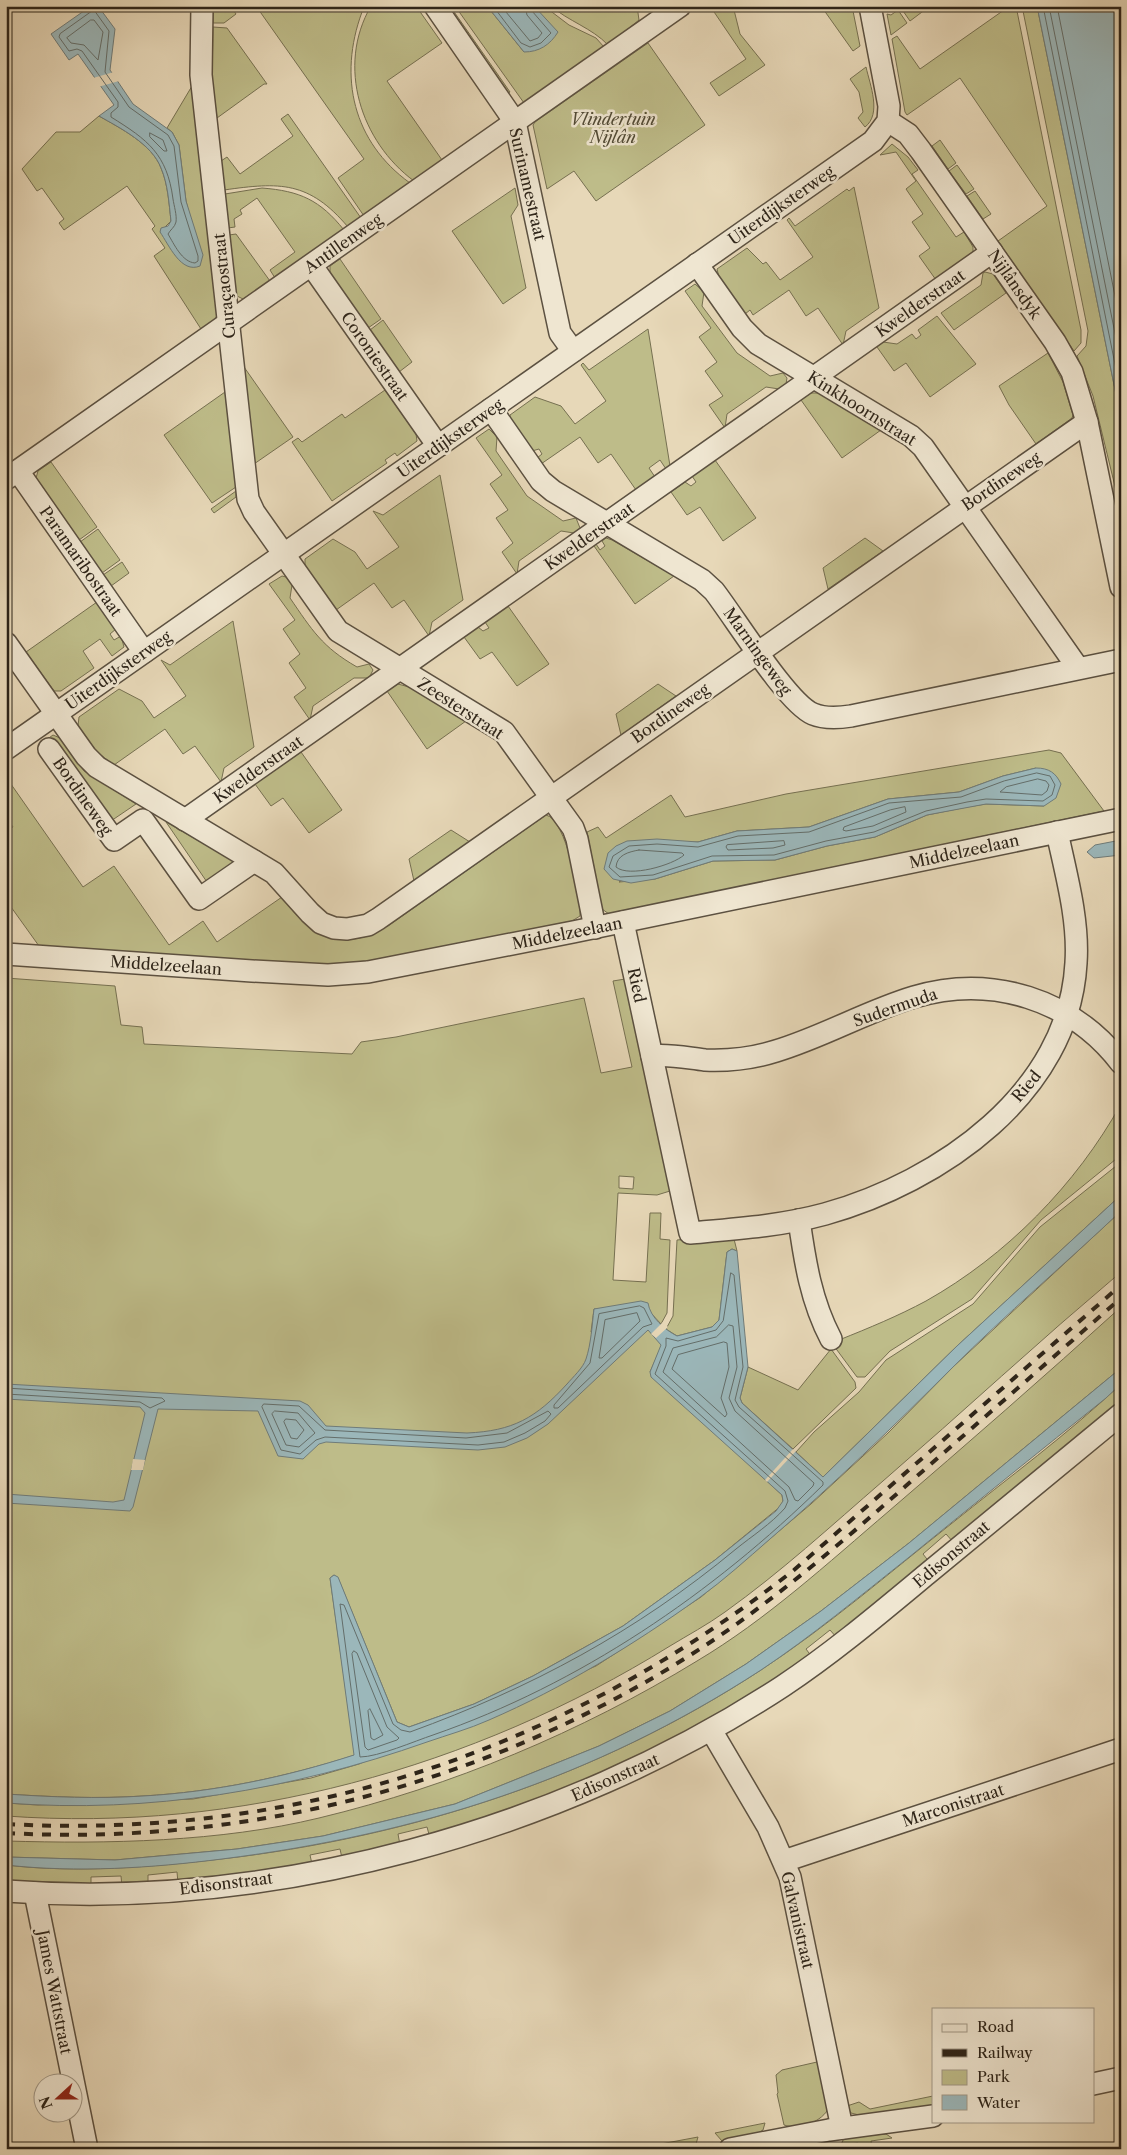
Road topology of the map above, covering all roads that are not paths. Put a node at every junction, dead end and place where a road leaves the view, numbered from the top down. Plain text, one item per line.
1 (202, 6) edge
2 (435, 6) edge
3 (680, 6) edge
4 (870, 6) edge
5 (650, 16) edge
6 (888, 121) junction
7 (515, 122) junction
8 (992, 252) junction
9 (697, 264) junction
10 (312, 266) junction
11 (229, 324) junction
12 (573, 351) junction
13 (814, 378) junction
14 (490, 409) junction
15 (1087, 422) junction
16 (438, 446) junction
17 (12, 475) edge
18 (965, 505) junction
19 (607, 523) junction
20 (283, 555) junction
21 (1121, 586) edge
22 (6, 643) edge
23 (758, 651) junction
24 (144, 652) junction
25 (1121, 660) edge
26 (1078, 668) junction
27 (399, 669) junction
28 (56, 714) junction
29 (6, 749) edge
30 (49, 749) dead end
31 (552, 796) junction
32 (155, 802) junction
33 (1121, 819) edge
34 (143, 820) junction
35 (185, 820) junction
36 (1057, 832) junction
37 (254, 861) junction
38 (623, 922) junction
39 (595, 928) junction
40 (6, 954) edge
41 (1067, 1014) junction
42 (652, 1056) junction
43 (1121, 1063) edge
44 (799, 1220) junction
45 (831, 1339) dead end
46 (1121, 1414) edge
47 (711, 1730) junction
48 (1121, 1749) edge
49 (784, 1861) junction
50 (6, 1891) edge
51 (35, 1893) junction
52 (1121, 2078) edge
53 (1094, 2084) edge
54 (932, 2116) edge
55 (842, 2128) junction
56 (87, 2149) edge
57 (730, 2149) edge

1 - 11 street, Curaçaostraat
2 - 7 street, Surinamestraat
3 - 5 street, Antillenweg
4 - 6 street
5 - 7 street, Antillenweg
6 - 8 street, Nijlânsdyk
6 - 9 street, Uiterdijksterweg
7 - 10 street, Antillenweg
7 - 12 street, Surinamestraat
8 - 13 street, Kwelderstraat
8 - 15 street, Nijlânsdyk
9 - 12 street, Uiterdijksterweg
9 - 13 street, Kinkhoornstraat
10 - 11 street, Antillenweg
10 - 16 street, Coroniestraat
11 - 17 street, Antillenweg
11 - 20 street, Curaçaostraat
12 - 14 street, Uiterdijksterweg
13 - 18 street, Kinkhoornstraat
13 - 19 street, Kwelderstraat
14 - 16 street, Uiterdijksterweg
14 - 19 street, Marningeweg
15 - 18 street, Bordineweg
15 - 21 street, Nijlânsdyk
16 - 20 street, Uiterdijksterweg
17 - 24 street, Paramaribostraat
18 - 23 street, Bordineweg
18 - 26 street, Kinkhoornstraat
19 - 23 street, Marningeweg
19 - 27 street, Kwelderstraat
20 - 24 street, Uiterdijksterweg
20 - 27 street, Zeesterstraat
22 - 28 street, Bordineweg
23 - 26 street, Marningeweg
23 - 31 street, Bordineweg
24 - 28 street, Uiterdijksterweg
25 - 26 street, Marningeweg
27 - 31 street, Zeesterstraat
27 - 35 street, Kwelderstraat
28 - 29 street, Uiterdijksterweg
28 - 32 street, Bordineweg
30 - 34 street, Bordineweg
31 - 37 street, Bordineweg
31 - 39 street, Zeesterstraat
32 - 34 street, Bordineweg
32 - 35 street, Bordineweg
33 - 36 street, Middelzeelaan
34 - 37 street
35 - 37 street, Bordineweg
36 - 38 street, Middelzeelaan
36 - 41 street, Ried
38 - 39 street, Middelzeelaan
38 - 42 street, Ried
39 - 40 street, Middelzeelaan
41 - 42 street, Sudermuda
41 - 43 street, Sudermuda
41 - 44 street, Ried
42 - 44 street, Ried
44 - 45 street
46 - 47 street, Edisonstraat
47 - 49 street, Galvanistraat
47 - 51 street, Edisonstraat
48 - 49 street, Marconistraat
49 - 55 street, Galvanistraat
50 - 51 street, Edisonstraat
51 - 56 street, James Wattstraat
52 - 53 street
54 - 55 street
55 - 57 street

